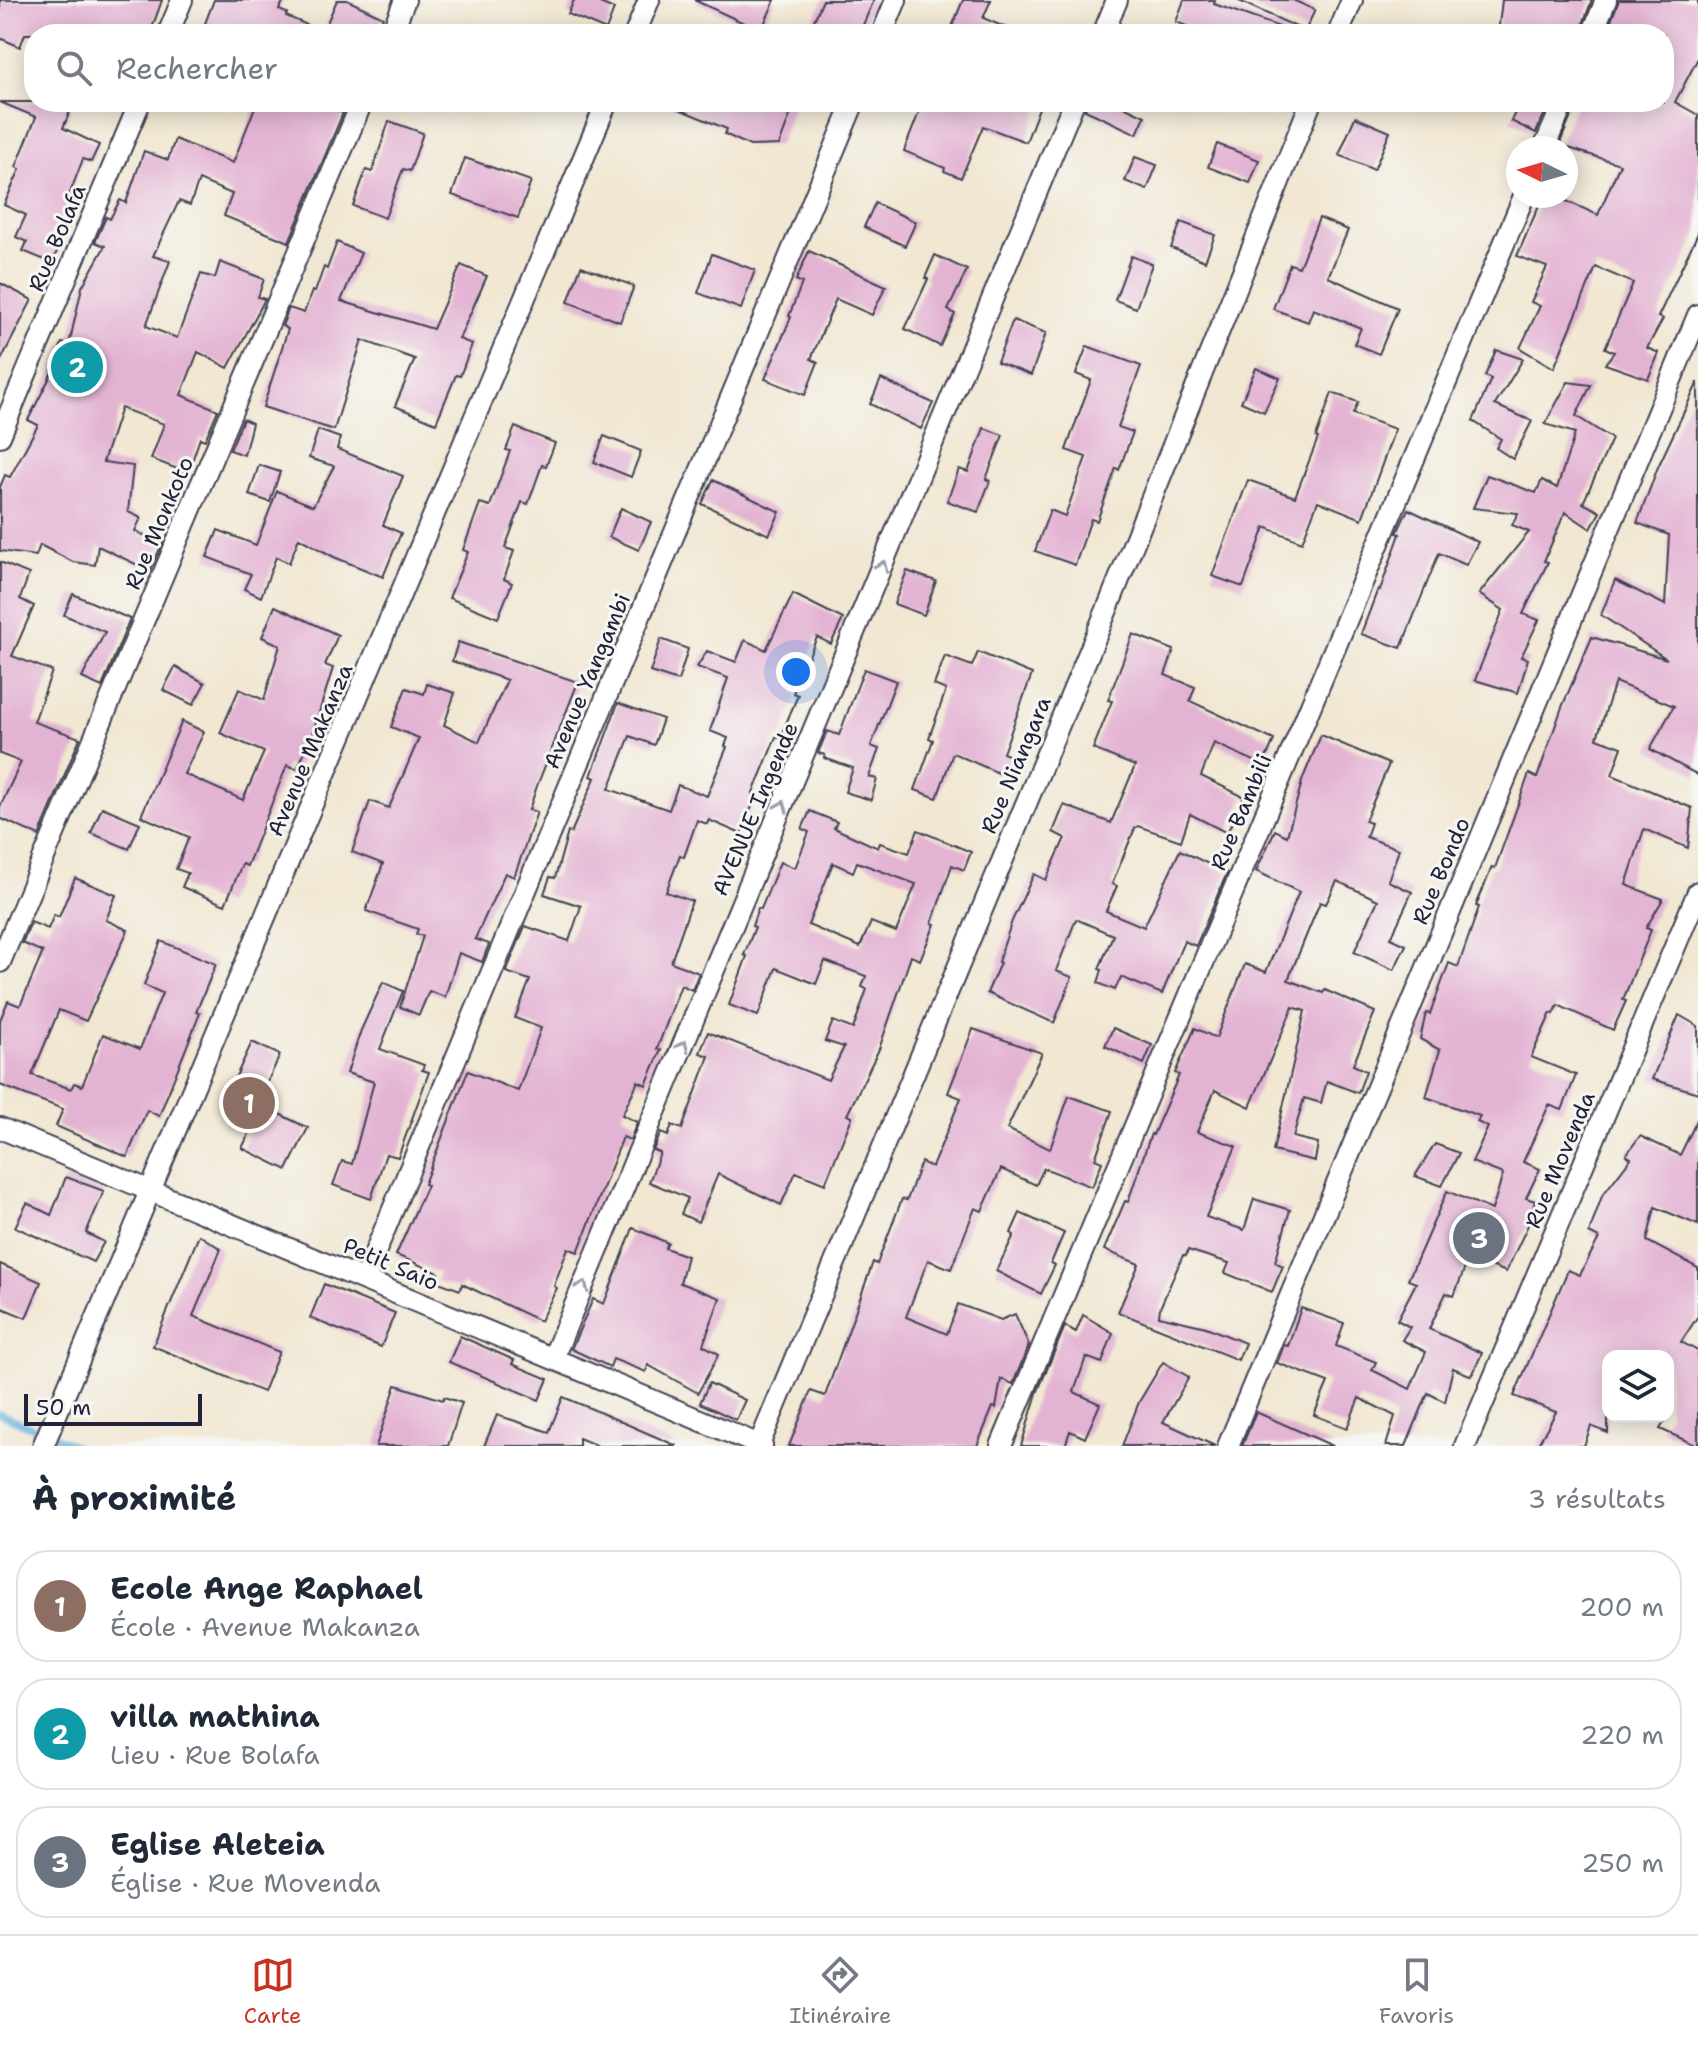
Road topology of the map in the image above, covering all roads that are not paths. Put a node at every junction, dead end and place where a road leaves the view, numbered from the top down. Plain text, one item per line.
1 (182, 0) edge
2 (405, 0) edge
3 (649, 0) edge
4 (896, 0) edge
5 (1117, 0) edge
6 (1352, 0) edge
7 (1606, 0) edge
8 (172, 24) edge
9 (395, 24) edge
10 (639, 24) edge
11 (886, 24) edge
12 (1107, 24) edge
13 (1342, 24) edge
14 (1596, 24) edge
15 (136, 112) edge
16 (358, 112) edge
17 (603, 112) edge
18 (850, 112) edge
19 (1070, 112) edge
20 (1307, 112) edge
21 (1560, 112) edge
22 (1549, 136) edge
23 (1519, 208) edge
24 (1698, 315) edge
25 (0, 436) edge
26 (1698, 892) edge
27 (0, 962) edge
28 (0, 1128) edge
29 (152, 1190) junction
30 (364, 1279) junction
31 (553, 1358) junction
32 (761, 1445) edge
33 (43, 1446) edge
34 (1001, 1446) edge
35 (1228, 1446) edge
36 (1465, 1446) edge

1 - 8 street
2 - 9 street
3 - 10 street
4 - 11 street
5 - 12 street
6 - 13 street
7 - 14 street
15 - 25 street, Rue Bolafa
16 - 27 street, Rue Monkoto
17 - 29 street, Avenue Makanza
18 - 30 street, Avenue Yangambi
31 -> 19 street, AVENUE Ingende
20 - 32 street, Rue Niangara
21 - 22 street
23 - 34 street, Rue Bambili
24 - 35 street, Rue Bondo
26 - 36 street, Rue Movenda
28 - 29 street, Petit Saio
29 - 30 street, Petit Saio
29 - 33 street, Avenue Makanza
30 - 31 street, Petit Saio
31 - 32 street, Petit Saio

